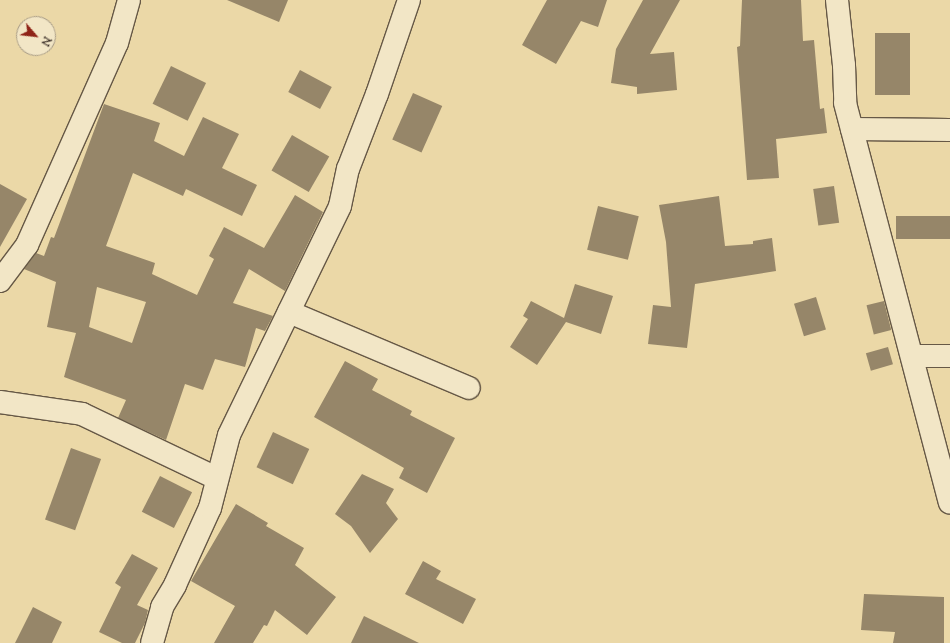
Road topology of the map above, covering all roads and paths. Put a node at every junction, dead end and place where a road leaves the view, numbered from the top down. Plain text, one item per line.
1 (129, 0) edge
2 (409, 0) edge
3 (837, 0) edge
4 (852, 129) junction
5 (950, 130) edge
6 (0, 281) edge
7 (289, 312) junction
8 (912, 356) junction
9 (950, 356) edge
10 (469, 388) dead end
11 (0, 402) edge
12 (216, 478) junction
13 (950, 502) edge
14 (152, 643) edge

1 - 6 street
2 - 7 street
3 - 4 street
4 - 5 street
4 - 8 street
7 - 10 street
7 - 12 street
8 - 9 street
8 - 13 street
11 - 12 street
12 - 14 street

